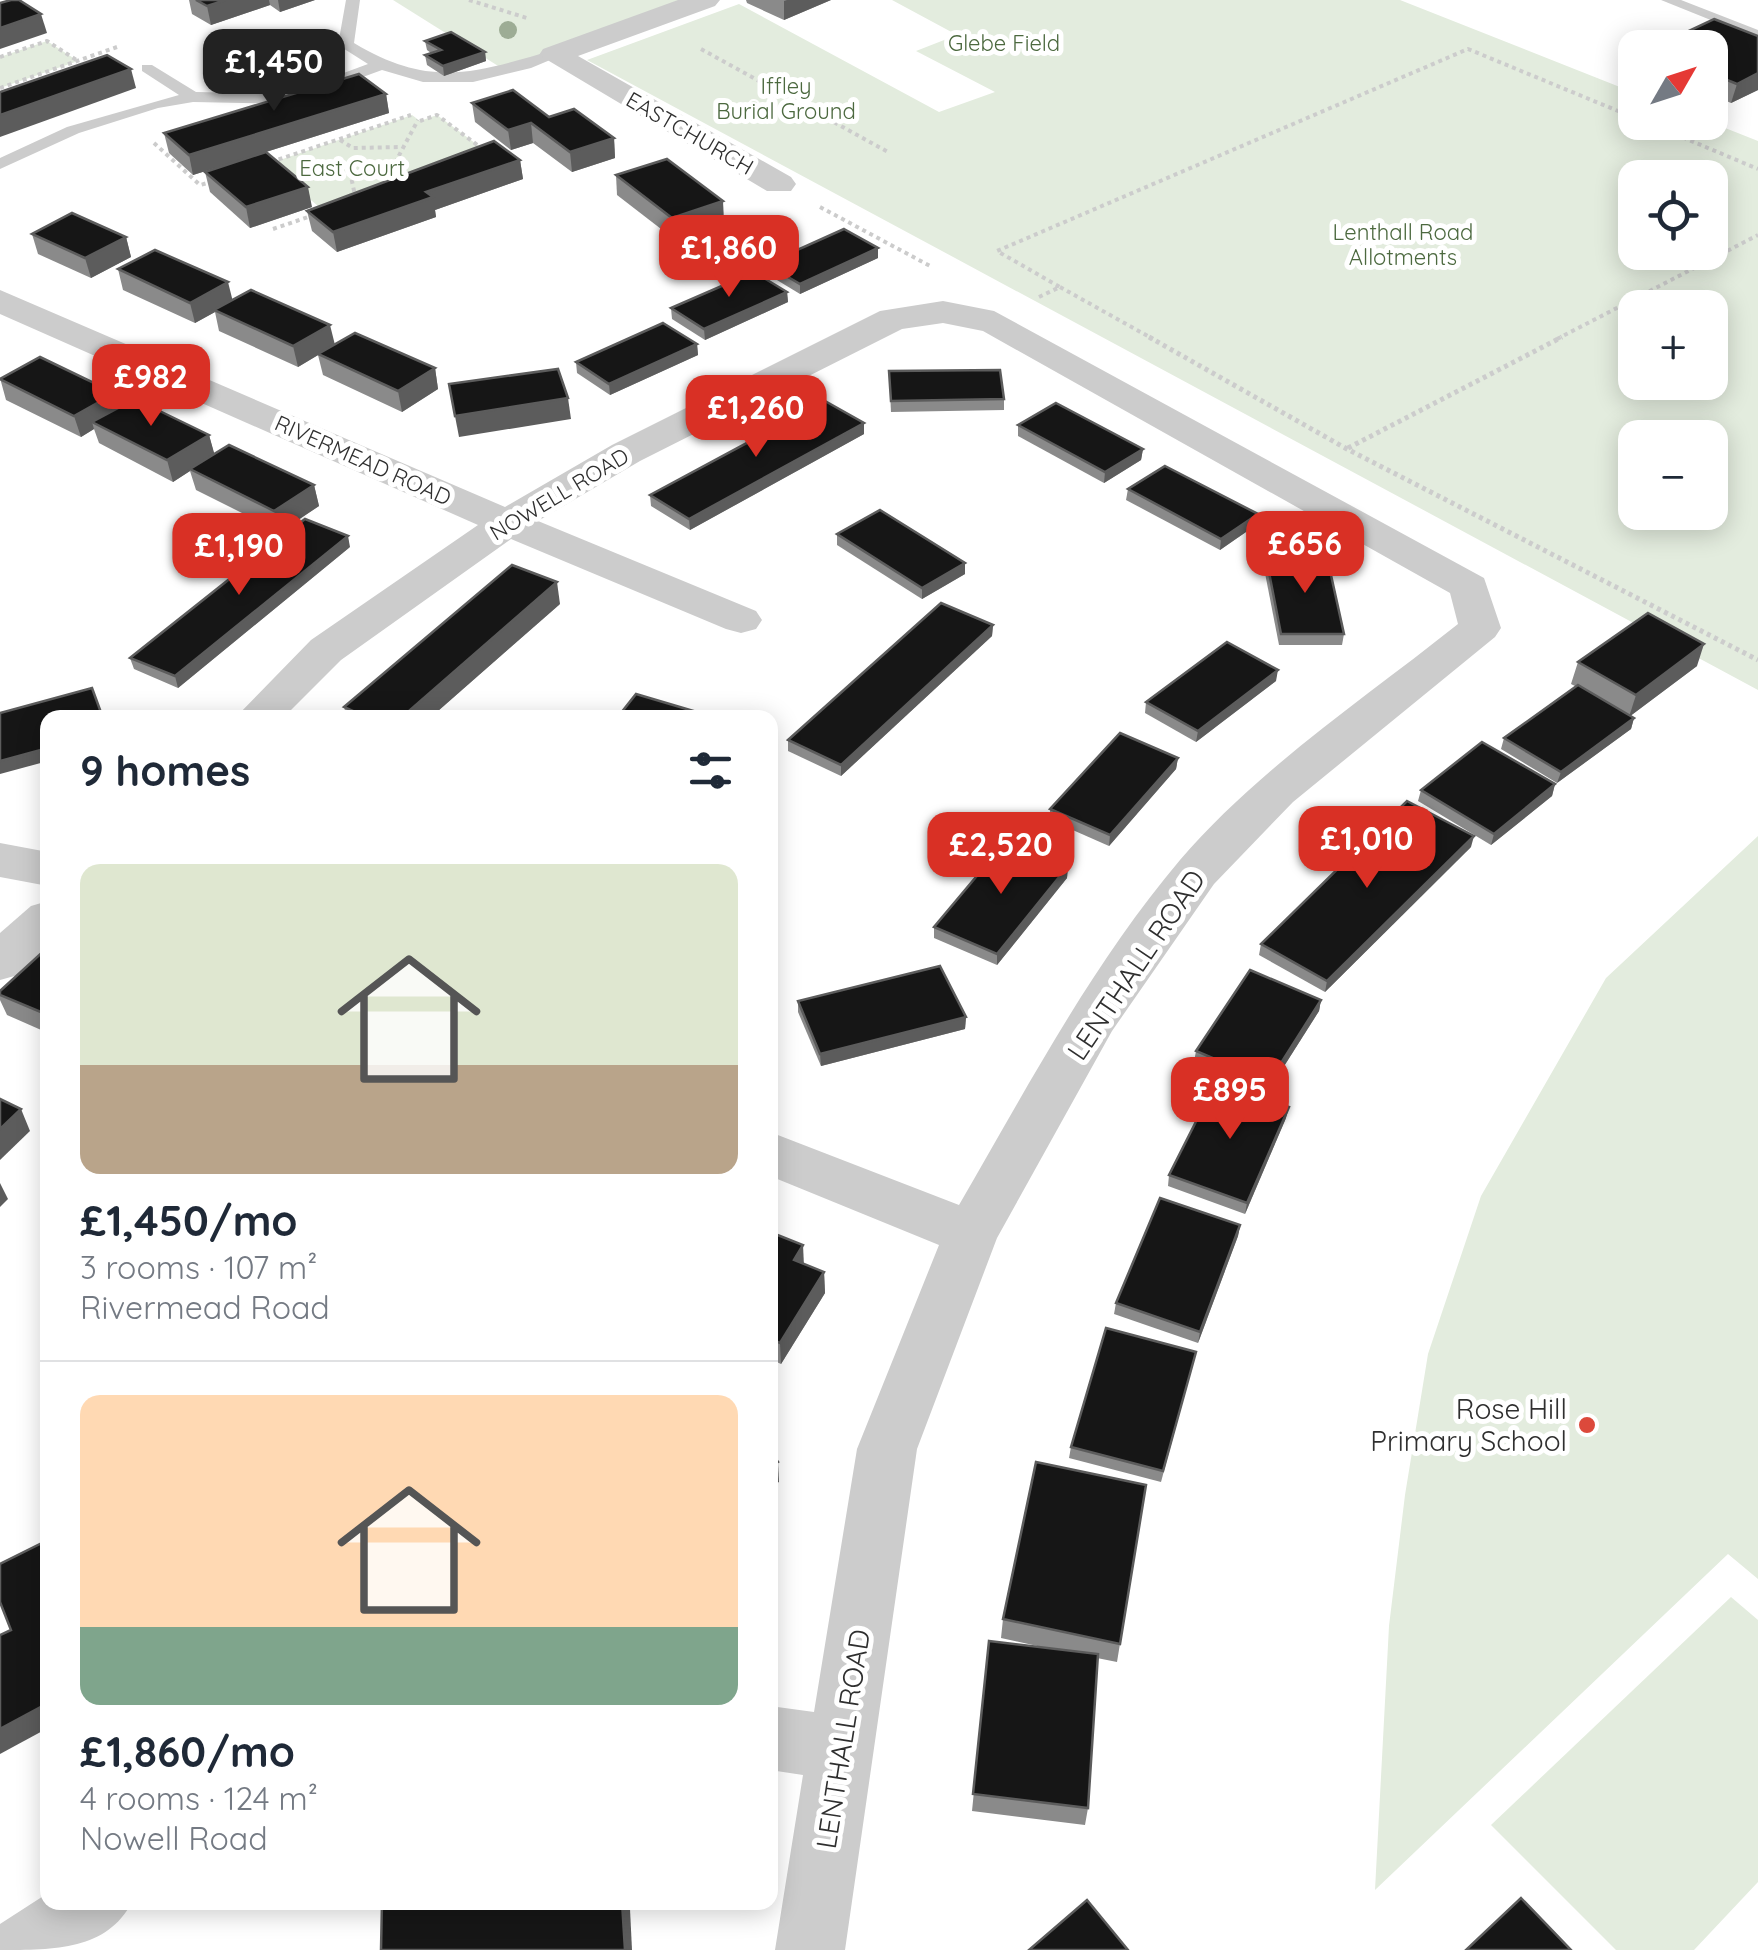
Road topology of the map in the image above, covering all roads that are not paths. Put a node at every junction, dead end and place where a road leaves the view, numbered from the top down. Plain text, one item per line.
1 (353, 0) edge
2 (705, 0) edge
3 (1668, 0) edge
4 (1758, 35) edge
5 (554, 55) junction
6 (378, 66) junction
7 (148, 68) dead end
8 (194, 98) junction
9 (0, 164) edge
10 (780, 184) road end
11 (0, 301) edge
12 (893, 319) joint
13 (507, 523) junction
14 (741, 620) dead end
15 (264, 710) edge
16 (0, 860) edge
17 (40, 868) edge
18 (40, 925) edge
19 (0, 962) edge
20 (778, 1156) edge
21 (971, 1234) junction
22 (778, 1739) edge
23 (842, 1748) junction
24 (84, 1910) edge
25 (23, 1950) edge
26 (810, 1950) edge

1 - 6 lane
2 - 5 street
3 - 4 lane
5 - 6 lane
5 - 10 street, EASTCHURCH
6 - 8 lane
7 - 8 lane
8 - 9 lane
11 - 13 street, RIVERMEAD ROAD
12 - 13 street, NOWELL ROAD
12 - 21 street, LENTHALL ROAD
13 - 14 street, RIVERMEAD ROAD
13 - 15 street, NOWELL ROAD
16 - 17 street
18 - 19 street
20 - 21 street
21 - 23 street, LENTHALL ROAD
22 - 23 street
23 - 26 street, LENTHALL ROAD
24 - 25 street

